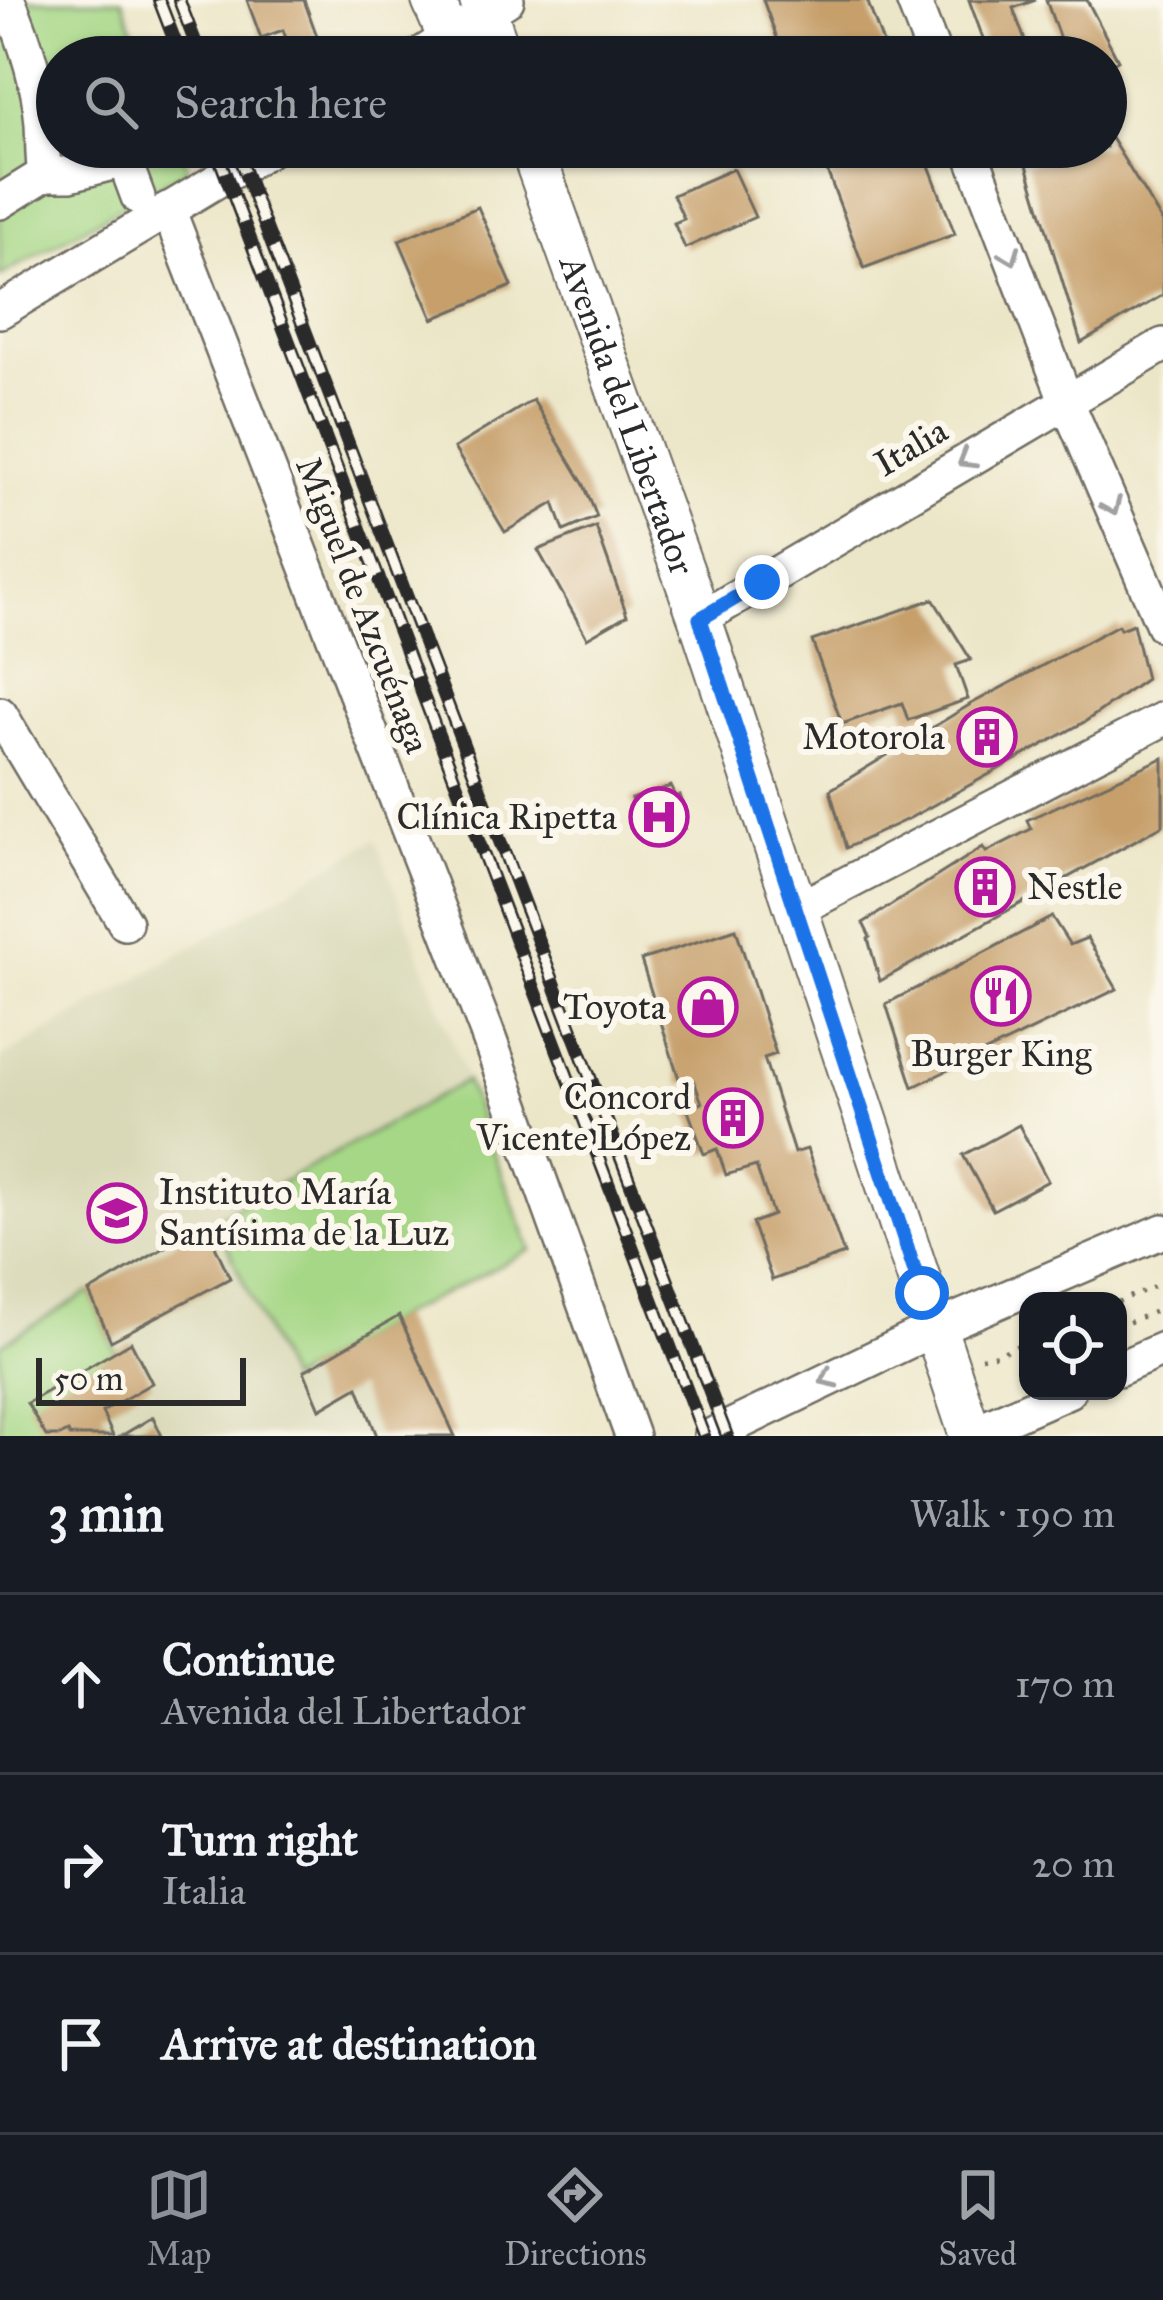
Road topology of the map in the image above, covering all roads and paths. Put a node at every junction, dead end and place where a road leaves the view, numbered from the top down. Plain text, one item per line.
1 (8, 0) edge
2 (913, 0) edge
3 (491, 4) edge
4 (433, 31) edge
5 (497, 36) edge
6 (927, 36) edge
7 (36, 93) edge
8 (44, 168) edge
9 (93, 168) edge
10 (126, 168) edge
11 (228, 168) edge
12 (539, 168) edge
13 (977, 168) edge
14 (45, 174) junction
15 (0, 202) edge
16 (153, 203) junction
17 (0, 311) edge
18 (1163, 345) edge
19 (1066, 400) junction
20 (700, 619) junction
21 (1163, 625) edge
22 (0, 714) edge
23 (1163, 719) edge
24 (796, 910) junction
25 (125, 923) dead end
26 (1163, 1231) edge
27 (1163, 1283) edge
28 (1127, 1298) edge
29 (1163, 1308) edge
30 (1127, 1323) edge
31 (1019, 1345) edge
32 (940, 1347) junction
33 (1163, 1349) edge
34 (1127, 1365) edge
35 (1048, 1400) edge
36 (970, 1435) edge
37 (632, 1436) edge
38 (711, 1436) edge

1 - 7 street
2 - 6 street
3 - 4 street
3 - 5 main road
8 - 14 street
9 - 14 street
10 - 16 street
11 - 16 street
12 - 20 main road, Avenida del Libertador
13 -> 19 street
14 - 15 street
16 - 17 street
16 - 37 street, Miguel de Azcuénaga
18 - 19 street, Italia
19 -> 20 street, Italia
19 -> 21 street
20 - 24 main road, Avenida del Libertador
22 - 25 street
23 - 24 street
24 - 32 main road, Avenida del Libertador
26 - 32 street
27 - 28 path
29 - 30 path
31 - 32 path
32 - 36 main road, Avenida del Libertador
32 -> 38 street
33 - 34 street
35 - 36 street

